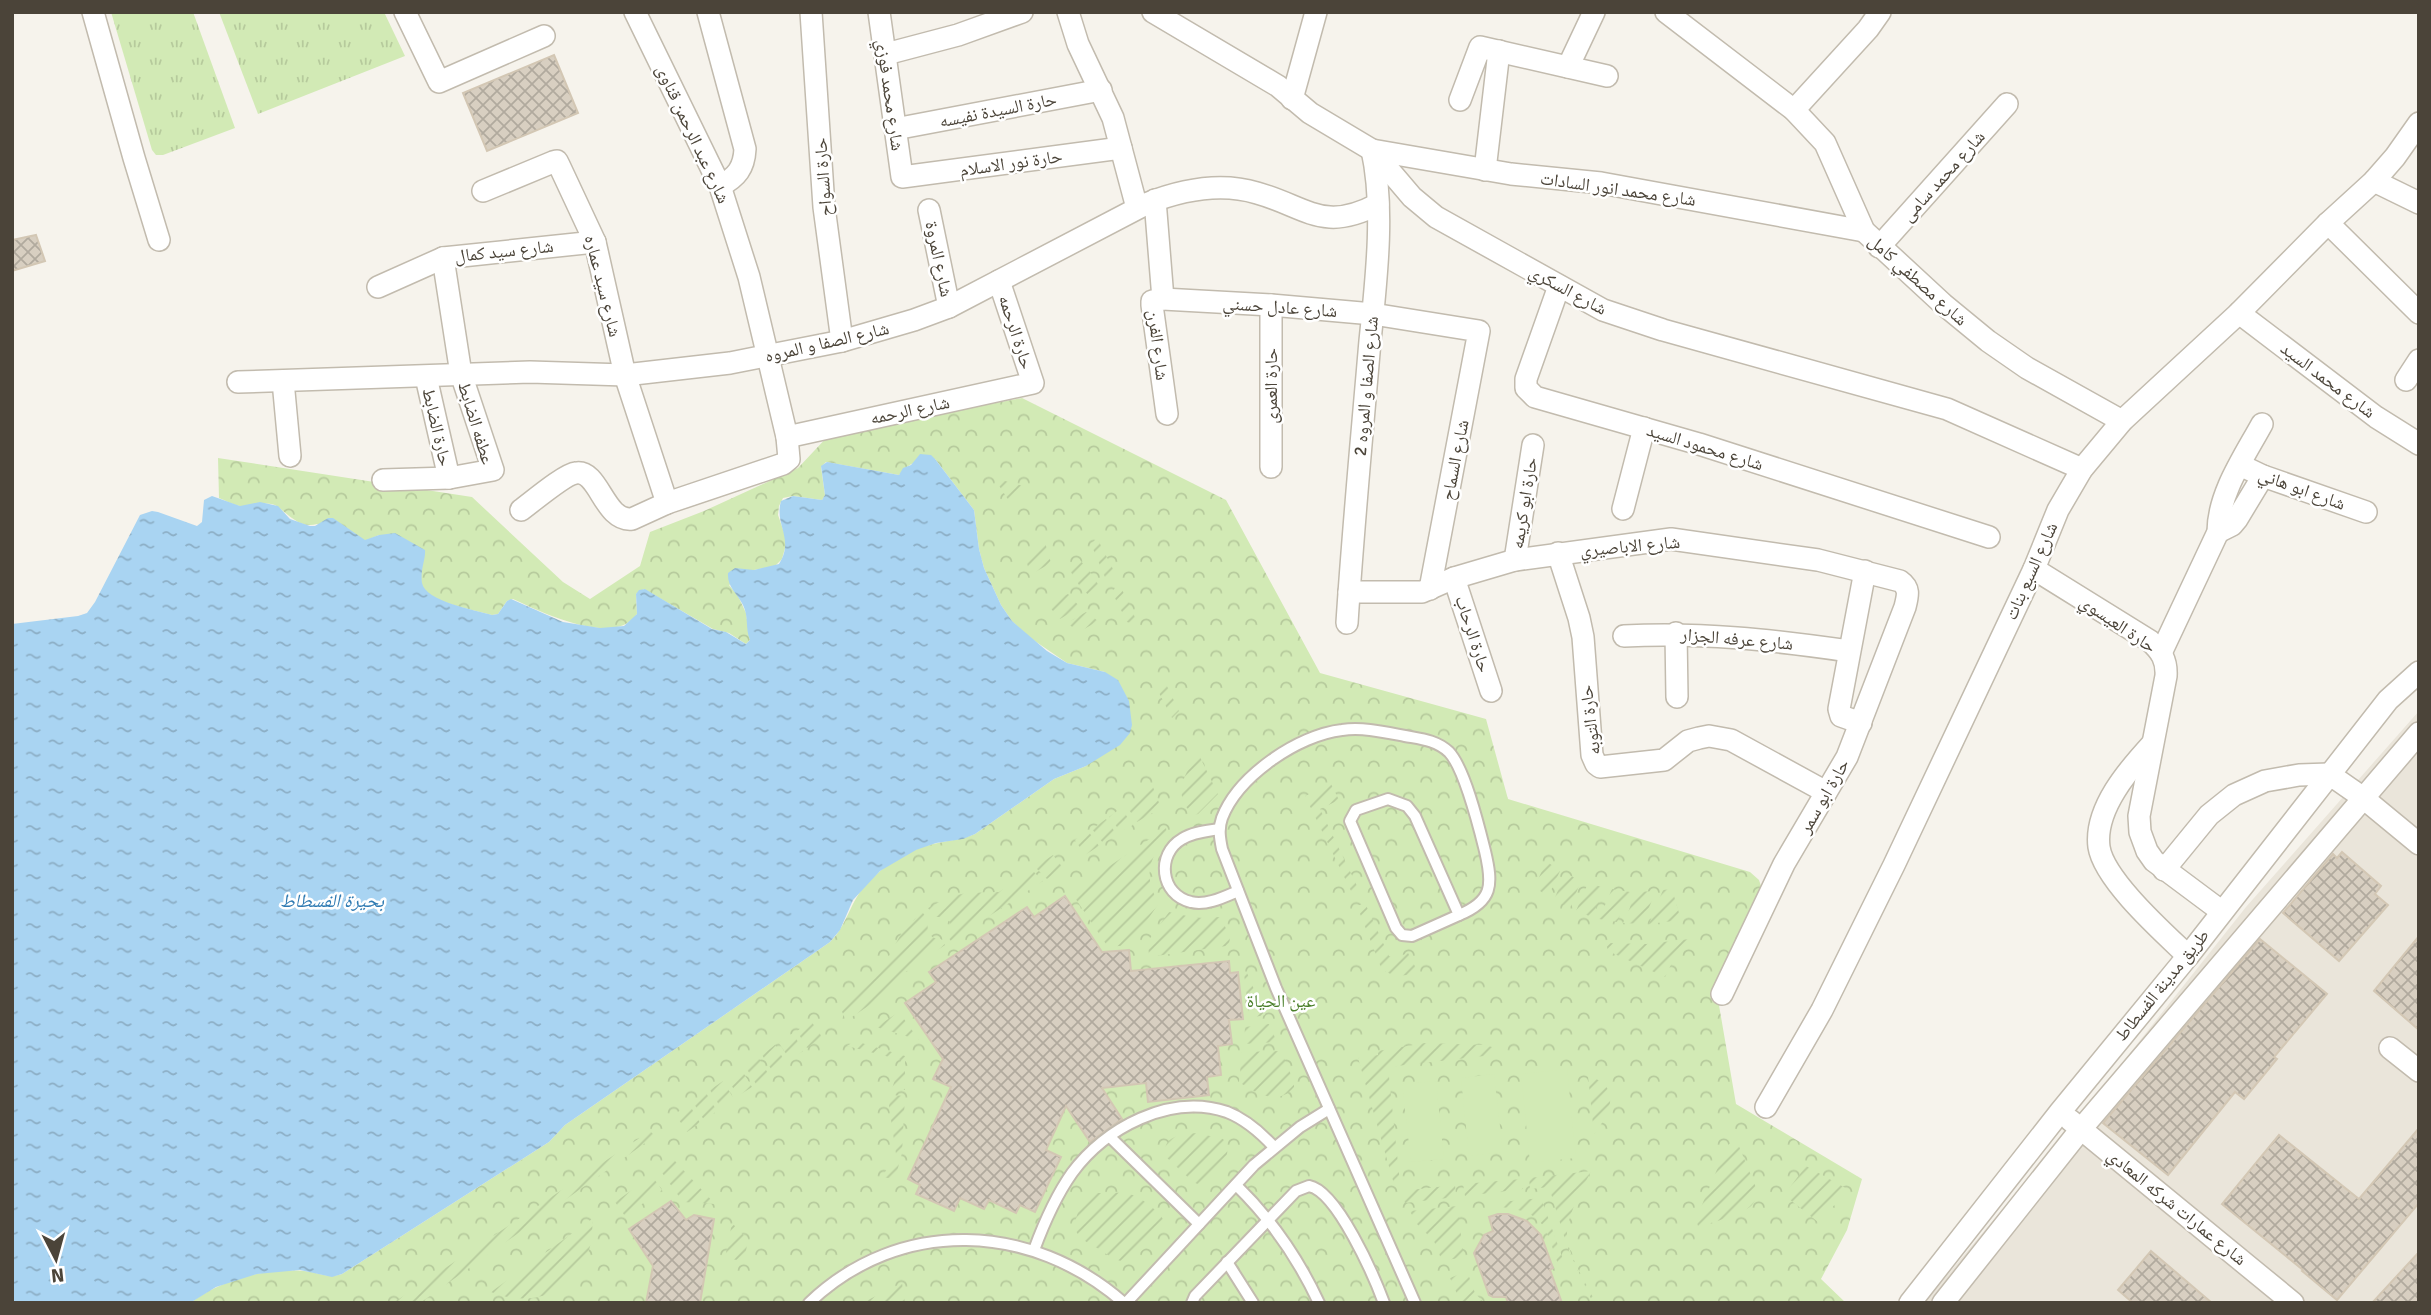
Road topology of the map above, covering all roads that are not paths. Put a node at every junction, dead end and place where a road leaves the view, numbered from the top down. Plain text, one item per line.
1 (93, 12) edge
2 (405, 12) edge
3 (635, 12) edge
4 (708, 12) edge
5 (811, 12) edge
6 (879, 12) edge
7 (1022, 12) edge
8 (1068, 12) edge
9 (1153, 12) edge
10 (1317, 12) edge
11 (1594, 12) edge
12 (1666, 12) edge
13 (1880, 12) edge
14 (544, 36) dead end
15 (1499, 51) junction
16 (886, 54) junction
17 (1568, 67) junction
18 (1607, 76) dead end
19 (1101, 90) junction
20 (1292, 99) junction
21 (1461, 100) dead end
22 (2007, 104) dead end
23 (1794, 110) junction
24 (2419, 123) edge
25 (895, 129) junction
26 (1121, 148) junction
27 (1372, 150) junction
28 (1485, 170) junction
29 (902, 177) joint
30 (2374, 181) junction
31 (720, 186) junction
32 (483, 191) dead end
33 (2419, 203) edge
34 (1146, 204) junction
35 (1378, 204) junction
36 (929, 210) dead end
37 (2328, 223) junction
38 (1864, 231) junction
39 (159, 240) dead end
40 (594, 242) junction
41 (1879, 247) junction
42 (443, 258) junction
43 (999, 281) junction
44 (1559, 286) junction
45 (378, 287) dead end
46 (1163, 299) junction
47 (1271, 305) junction
48 (949, 307) junction
49 (2239, 313) junction
50 (2419, 313) edge
51 (1373, 314) junction
52 (1479, 331) joint
53 (842, 341) junction
54 (768, 355) junction
55 (2419, 360) edge
56 (461, 374) junction
57 (625, 375) junction
58 (426, 377) junction
59 (283, 380) junction
60 (2406, 380) dead end
61 (238, 382) dead end
62 (1033, 383) joint
63 (1167, 414) dead end
64 (2122, 421) junction
65 (2262, 424) dead end
66 (1644, 428) junction
67 (787, 437) junction
68 (2419, 444) edge
69 (1533, 445) dead end
70 (290, 456) dead end
71 (2239, 465) junction
72 (1271, 467) dead end
73 (2081, 468) junction
74 (2263, 476) junction
75 (449, 478) junction
76 (383, 480) dead end
77 (667, 503) junction
78 (1623, 509) dead end
79 (521, 510) dead end
80 (2366, 512) dead end
81 (2218, 532) junction
82 (1989, 537) dead end
83 (1558, 553) junction
84 (1515, 560) junction
85 (2034, 569) junction
86 (1865, 571) junction
87 (1454, 578) junction
88 (1430, 589) junction
89 (1908, 590) joint
90 (1349, 592) junction
91 (1347, 623) dead end
92 (1676, 633) junction
93 (1624, 636) dead end
94 (1849, 651) junction
95 (2161, 653) junction
96 (2419, 672) edge
97 (1491, 691) dead end
98 (1676, 697) dead end
99 (1861, 723) junction
100 (2419, 733) edge
101 (2154, 742) junction
102 (2329, 774) junction
103 (1826, 792) junction
104 (2362, 797) junction
105 (1219, 829) junction
106 (2419, 844) edge
107 (2164, 870) junction
108 (1238, 891) junction
109 (2221, 911) junction
110 (1459, 915) junction
111 (2188, 956) junction
112 (1722, 995) dead end
113 (2390, 1048) dead end
114 (2419, 1071) edge
115 (1766, 1107) dead end
116 (1329, 1109) junction
117 (2060, 1112) junction
118 (2081, 1129) junction
119 (1110, 1137) junction
120 (1273, 1147) junction
121 (1236, 1185) junction
122 (1268, 1219) junction
123 (1199, 1224) junction
124 (1034, 1250) junction
125 (1227, 1262) junction
126 (2281, 1299) edge
127 (809, 1303) edge
128 (1126, 1303) edge
129 (1192, 1303) edge
130 (1253, 1303) edge
131 (1319, 1303) edge
132 (1384, 1303) edge
133 (1415, 1303) edge
134 (1910, 1303) edge
135 (1942, 1303) edge

1 - 39 street
2 - 14 street
3 - 31 street, شارع عبد الرحمن قناوى
4 - 31 street
5 - 53 street, حارة السواح
6 - 16 street, شارع محمد فوزي
7 - 16 street
8 - 19 street, شارع الفرن
9 - 20 street, شارع السكري
10 - 20 street
11 - 17 street
12 - 23 street, شارع مصطفي كامل
13 - 23 street
15 - 17 street
15 - 21 street
15 - 28 street
16 - 25 street, شارع محمد فوزي
17 - 18 street
19 - 25 street, حارة السيدة نفيسه
19 - 26 street, شارع الفرن
20 - 27 street, شارع السكري
22 - 41 street, شارع محمد سامى
23 - 38 street, شارع مصطفي كامل
24 - 30 street, شارع السبع بنات
25 - 29 street, شارع محمد فوزي
26 - 29 street, حارة نور الاسلام
26 - 34 street, شارع الفرن
27 - 28 street, شارع محمد انور السادات
27 - 35 street, شارع الصفا و المروه 2
27 - 44 street, شارع السكري
28 - 38 street, شارع محمد انور السادات
30 - 33 street
30 - 37 street, شارع السبع بنات
31 - 54 street, شارع عبد الرحمن قناوى
32 - 40 street, شارع سيد عماره
34 - 35 street, شارع الصفا و المروه
34 - 43 street, شارع الصفا و المروه
34 - 46 street, شارع الفرن
35 - 51 street, شارع الصفا و المروه 2
36 - 48 street, شارع المروة
37 - 49 street, شارع السبع بنات
37 - 50 street
38 - 41 street, شارع مصطفي كامل
40 - 42 street, شارع سيد كمال
40 - 57 street, شارع سيد عماره
41 - 64 street, شارع مصطفي كامل
42 - 45 street, شارع سيد كمال
42 - 56 street
43 - 48 street, شارع الصفا و المروه
43 - 62 street, حارة الرحمه
44 - 66 street, شارع محمود السيد
44 - 73 street, شارع السكري
46 - 47 street, شارع عادل حسني
46 - 63 street, شارع الفرن
47 - 51 street, شارع عادل حسني
47 - 72 street, حارة العمرى
48 - 53 street, شارع الصفا و المروه
49 - 64 street, شارع السبع بنات
49 - 68 street, شارع محمد السيد
51 - 52 street, شارع عادل حسني
51 - 90 street, شارع الصفا و المروه 2
52 - 88 street, شارع السماح
53 - 54 street, شارع الصفا و المروه
54 - 57 street, شارع الصفا و المروه
54 - 67 street, شارع عبد الرحمن قناوى
55 - 60 street
56 - 57 street, شارع الصفا و المروه
56 - 58 street, شارع الصفا و المروه
56 - 75 street, عطفه الضابط
57 - 77 street, شارع سيد عماره
58 - 59 street, شارع الصفا و المروه
58 - 75 street, حارة الضابط
59 - 61 street, شارع الصفا و المروه
59 - 70 street
62 - 67 street, شارع الرحمه
64 - 73 street, شارع السبع بنات
65 - 71 street
66 - 78 street
66 - 82 street, شارع محمود السيد
67 - 77 street
69 - 84 street, حارة ابو كريمه
71 - 74 street, شارع ابو هاني
71 - 81 street
73 - 85 street, شارع السبع بنات
74 - 80 street, شارع ابو هاني
74 - 81 street
75 - 76 street
77 - 79 street
81 - 95 street
83 - 84 street, شارع الاباصيري
83 - 86 street, شارع الاباصيري
83 - 103 street, حارة التوبه
84 - 87 street, شارع الاباصيري
85 - 95 street, حارة العيسوي
85 - 115 street, شارع السبع بنات
86 - 89 street, شارع الاباصيري
86 - 94 street
87 - 88 street, شارع الاباصيري
87 - 97 street, حارة الرحاب
88 - 90 street, شارع الاباصيري
89 - 99 street, حارة ابو سمر
90 - 91 street, شارع الصفا و المروه 2
92 - 93 street, شارع عرفه الجزار
92 - 94 street, شارع عرفه الجزار
92 - 98 street
94 - 99 street
95 - 101 street, حارة العيسوي
96 - 102 street, طريق مدينة الفسطاط
99 - 103 street, حارة ابو سمر
100 - 104 street, طريق مدينة الفسطاط
101 - 107 street, حارة العيسوي
101 - 111 street
102 - 104 street
102 - 107 street
102 - 109 street, طريق مدينة الفسطاط
103 - 112 street, حارة ابو سمر
104 - 106 street
104 - 118 street, طريق مدينة الفسطاط
105 - 108 lane
105 - 108 lane
105 - 110 lane
107 - 109 street, حارة العيسوي
108 - 116 lane
109 - 111 street, طريق مدينة الفسطاط
110 - 110 lane
111 - 117 street, طريق مدينة الفسطاط
113 - 114 street
116 - 120 lane
116 - 133 lane
117 - 118 street, شارع عمارات شركه المعادي
117 - 134 street, طريق مدينة الفسطاط
118 - 126 street, شارع عمارات شركه المعادي
118 - 135 street, طريق مدينة الفسطاط
119 - 120 lane
119 - 123 lane
119 - 124 lane
120 - 121 lane
121 - 122 lane
121 - 123 lane
122 - 125 lane
122 - 131 lane
122 - 132 lane
123 - 128 lane
124 - 127 lane
124 - 128 lane
125 - 129 lane
125 - 130 lane

